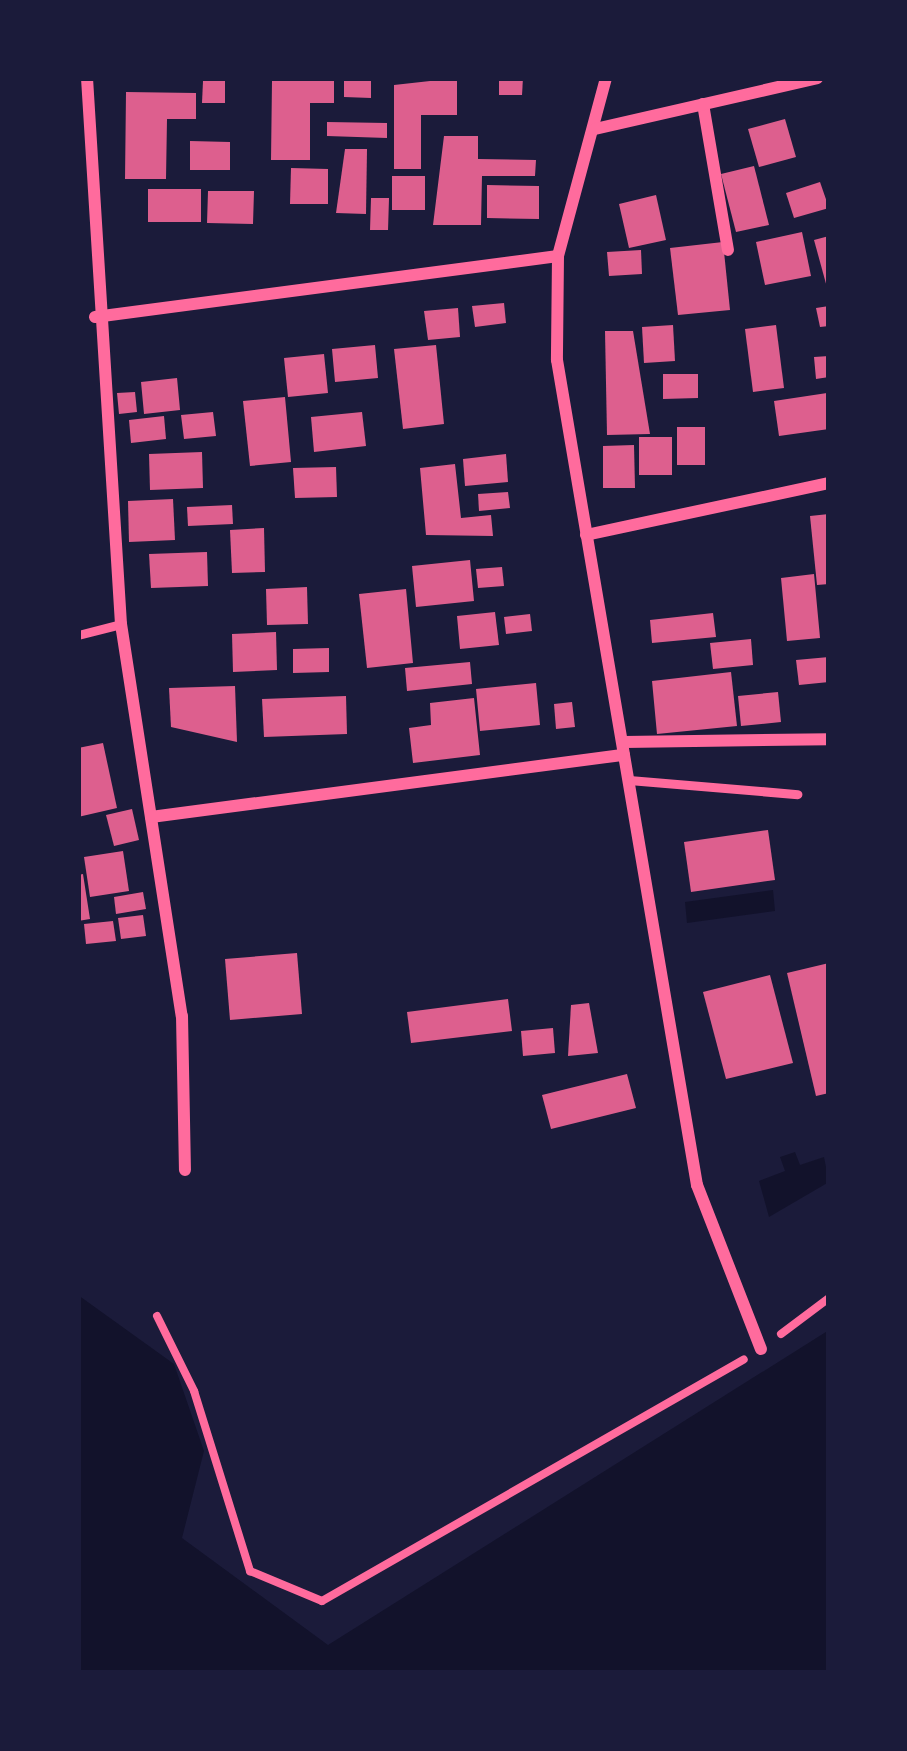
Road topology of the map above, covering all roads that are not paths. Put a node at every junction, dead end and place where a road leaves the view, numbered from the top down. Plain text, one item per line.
1 (87, 78) edge
2 (606, 78) edge
3 (817, 78) edge
4 (703, 104) junction
5 (595, 129) junction
6 (728, 250) dead end
7 (558, 256) junction
8 (95, 317) junction
9 (78, 318) edge
10 (829, 483) edge
11 (586, 535) junction
12 (122, 624) junction
13 (78, 634) edge
14 (829, 740) edge
15 (624, 748) junction
16 (629, 780) junction
17 (797, 794) dead end
18 (151, 817) junction
19 (184, 1170) dead end
20 (761, 1349) road end

1 - 8 street
2 - 5 street
3 - 4 street
4 - 5 street
4 - 6 street
5 - 7 street
7 - 8 street
7 - 11 street
8 - 9 lane
8 - 12 street
10 - 11 street
11 - 15 street
12 - 13 lane
12 - 18 street
14 - 15 street
15 - 16 street
15 - 18 street
16 - 17 lane
16 - 20 street
18 - 19 street

